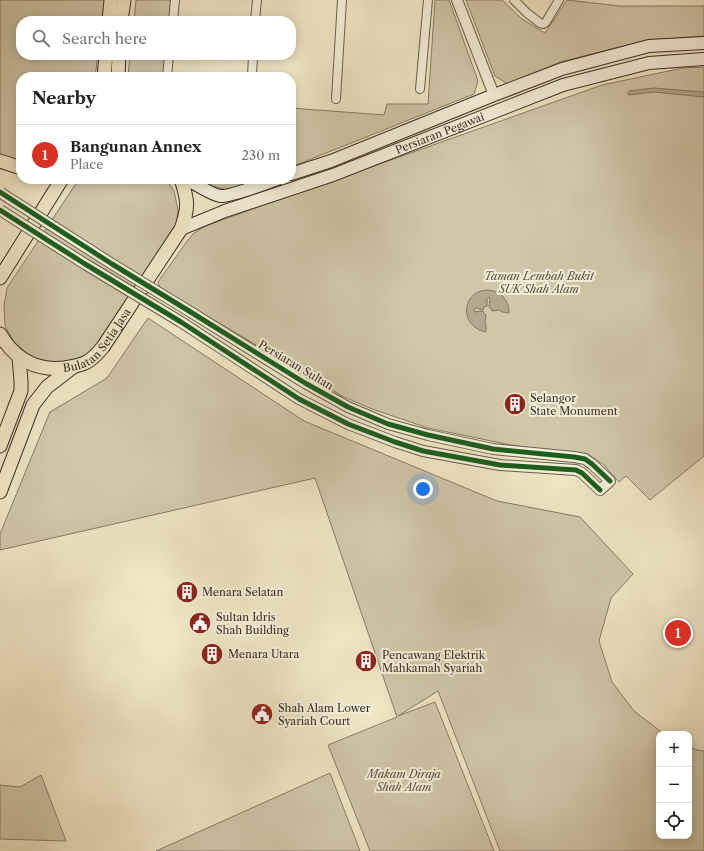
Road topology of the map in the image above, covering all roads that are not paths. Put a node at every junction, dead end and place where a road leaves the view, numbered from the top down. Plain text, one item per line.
1 (111, 0) edge
2 (124, 0) edge
3 (175, 0) edge
4 (257, 0) edge
5 (342, 0) edge
6 (428, 0) edge
7 (457, 0) edge
8 (514, 0) edge
9 (560, 0) edge
10 (109, 16) edge
11 (122, 16) edge
12 (173, 16) edge
13 (255, 16) edge
14 (704, 43) edge
15 (704, 58) edge
16 (106, 60) edge
17 (119, 60) edge
18 (169, 60) edge
19 (253, 60) edge
20 (104, 72) edge
21 (118, 72) edge
22 (168, 72) edge
23 (252, 72) edge
24 (420, 89) dead end
25 (494, 95) junction
26 (336, 99) dead end
27 (0, 161) edge
28 (16, 166) edge
29 (296, 172) edge
30 (59, 184) edge
31 (182, 184) edge
32 (195, 184) edge
33 (261, 184) edge
34 (1, 192) edge
35 (0, 210) edge
36 (181, 229) junction
37 (0, 278) edge
38 (0, 334) edge
39 (19, 357) junction
40 (73, 367) junction
41 (0, 446) edge
42 (0, 492) edge

1 - 10 main road
2 - 11 main road
3 - 12 street
4 - 13 street
5 - 26 street
6 - 24 street
7 - 25 street
8 - 9 street
14 - 25 main road, Persiaran Pegawai
15 - 36 main road, Persiaran Pegawai
16 - 20 main road
17 - 21 main road
18 - 22 street
19 - 23 street
25 - 29 main road, Persiaran Pegawai
27 - 28 main road
30 - 37 main road
31 - 36 main road, Bulatan Setia Jasa
32 - 33 main road
34 - 35 street, Persiaran Sultan, bridge
36 - 40 main road, Bulatan Setia Jasa
38 - 39 main road, Bulatan Setia Jasa
39 - 40 main road, Bulatan Setia Jasa
39 - 41 main road
40 - 42 main road

